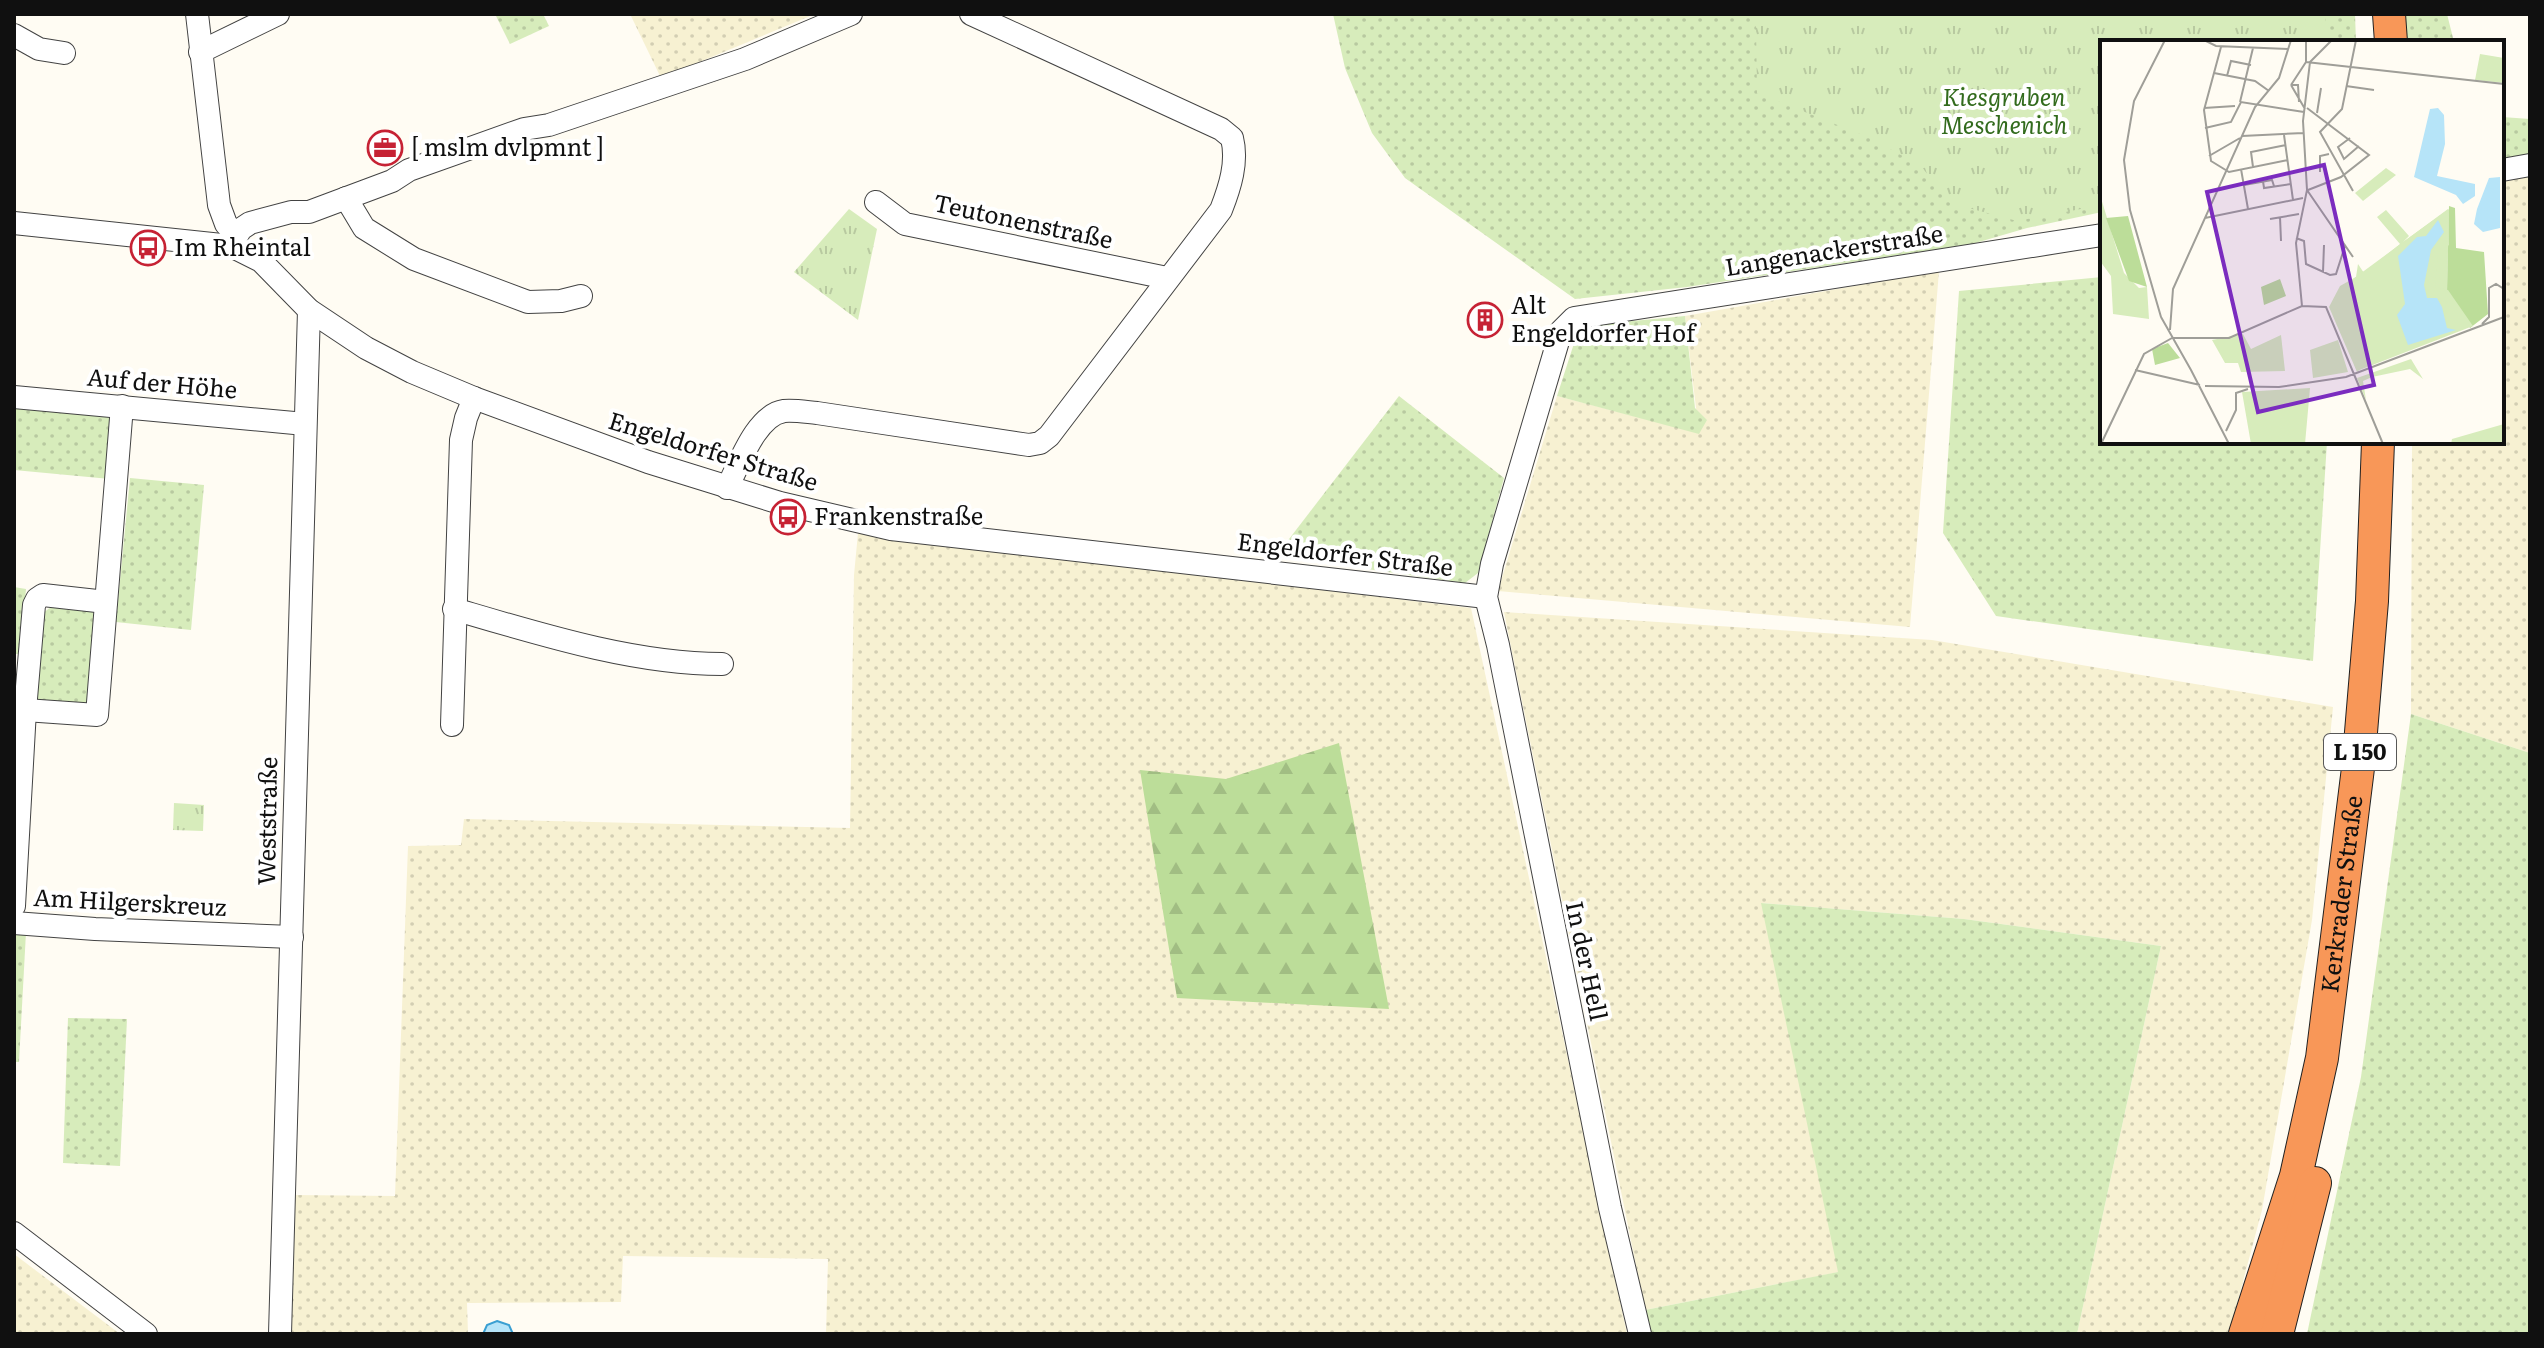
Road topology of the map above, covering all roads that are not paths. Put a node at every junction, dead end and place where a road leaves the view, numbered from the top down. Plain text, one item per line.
1 (197, 14) edge
2 (278, 14) edge
3 (851, 14) edge
4 (971, 14) edge
5 (2368, 14) edge
6 (2389, 14) edge
7 (14, 35) edge
8 (2370, 40) edge
9 (2391, 40) edge
10 (200, 52) junction
11 (64, 53) dead end
12 (2530, 165) edge
13 (2504, 170) edge
14 (346, 198) junction
15 (876, 202) dead end
16 (14, 223) edge
17 (2100, 235) edge
18 (234, 240) junction
19 (1167, 278) junction
20 (581, 296) dead end
21 (309, 310) junction
22 (14, 397) edge
23 (474, 398) junction
24 (122, 406) junction
25 (305, 424) junction
26 (2378, 444) edge
27 (2398, 444) edge
28 (727, 488) junction
29 (1486, 597) junction
30 (106, 602) junction
31 (454, 609) junction
32 (722, 664) dead end
33 (25, 710) junction
34 (452, 725) dead end
35 (14, 906) edge
36 (14, 923) edge
37 (292, 937) junction
38 (14, 1233) edge
39 (146, 1334) edge
40 (280, 1334) edge
41 (1640, 1334) edge
42 (2245, 1334) edge
43 (2277, 1334) edge

1 - 10 street
2 - 10 street
3 - 14 street
4 - 19 street
5 - 8 highway
6 - 9 highway
7 - 11 street
10 - 18 street
12 - 13 street
14 - 18 street
14 - 20 street
15 - 19 street, Teutonenstraße
16 - 18 street, Engeldorfer Straße
17 - 29 street, Langenackerstraße
18 - 21 street, Engeldorfer Straße
19 - 28 street
21 - 23 street, Engeldorfer Straße
21 - 25 street, Weststraße
22 - 24 street, Auf der Höhe
23 - 28 street, Engeldorfer Straße
23 - 31 street
24 - 25 street, Auf der Höhe
24 - 30 street
25 - 37 street, Weststraße
26 - 42 highway, Kerkrader Straße / L 150
27 - 43 highway, Kerkrader Straße / L 150
28 - 29 street, Engeldorfer Straße
29 - 41 street, In der Hell
30 - 33 street
30 - 33 street
31 - 32 street
31 - 34 street
33 - 35 street
36 - 37 street, Am Hilgerskreuz
37 - 40 street, Weststraße
38 - 39 street

